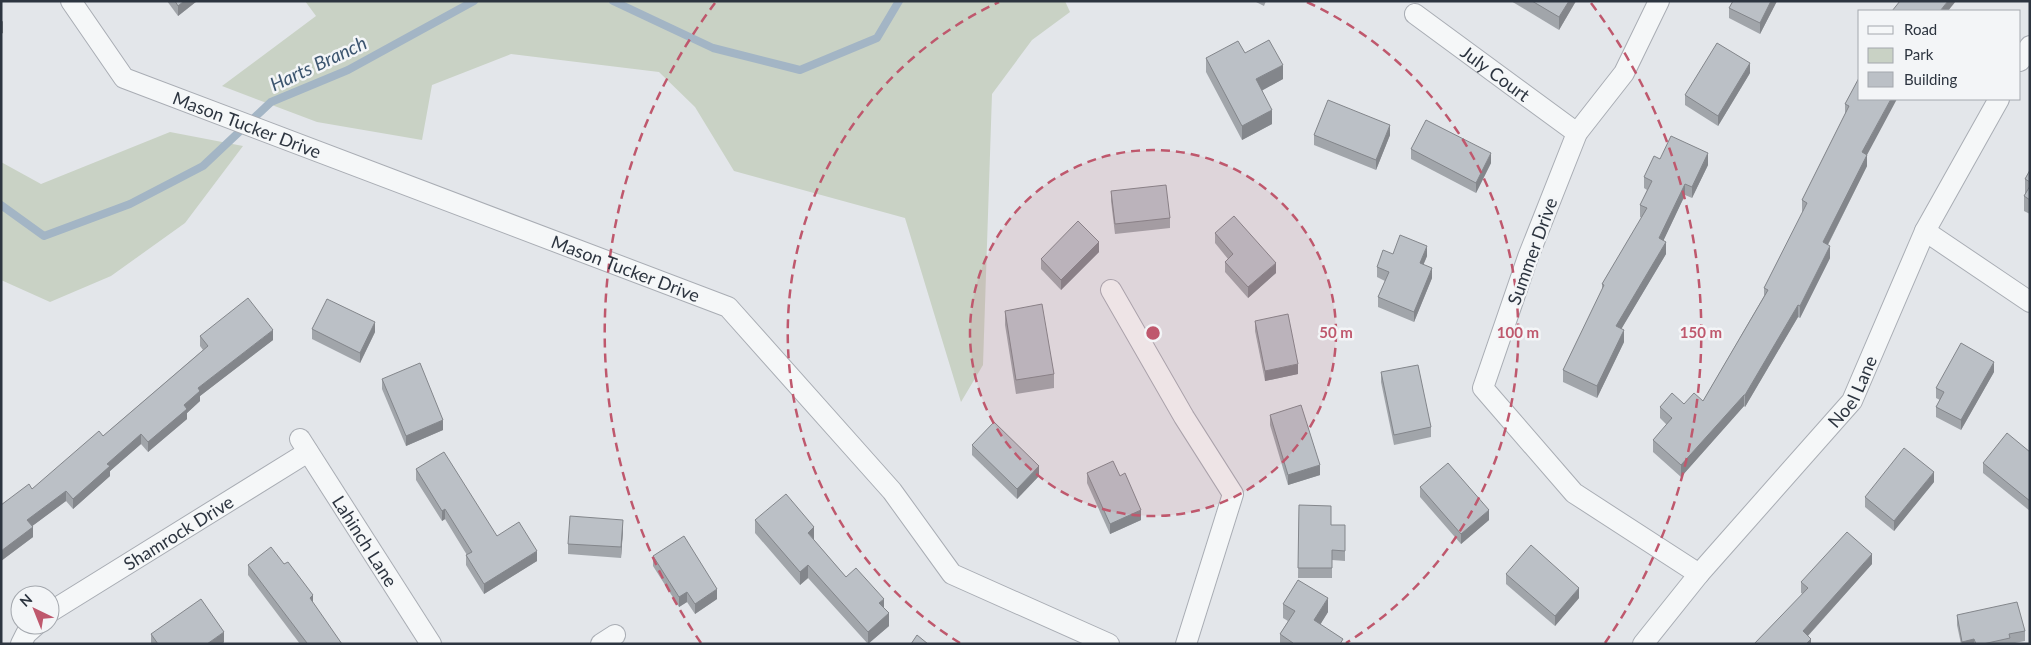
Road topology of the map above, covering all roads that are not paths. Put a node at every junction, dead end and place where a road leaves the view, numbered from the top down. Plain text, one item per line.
1 (71, 1) edge
2 (1659, 1) edge
3 (1415, 14) dead end
4 (2030, 46) edge
5 (2021, 60) edge
6 (1998, 100) edge
7 (1577, 134) junction
8 (1925, 231) junction
9 (1110, 290) dead end
10 (2030, 302) edge
11 (304, 446) joint
12 (1699, 574) junction
13 (60, 605) edge
14 (431, 644) edge
15 (1109, 644) edge
16 (1186, 644) edge
17 (1642, 644) edge

1 - 15 street, Mason Tucker Drive
2 - 7 street, Summer Drive
3 - 7 street, July Court
4 - 5 street
6 - 8 street, Noel Lane
7 - 12 street, Summer Drive
8 - 10 street
8 - 12 street, Noel Lane
9 - 16 street
11 - 13 street, Shamrock Drive
11 - 14 street, Lahinch Lane
12 - 17 street, Noel Lane

